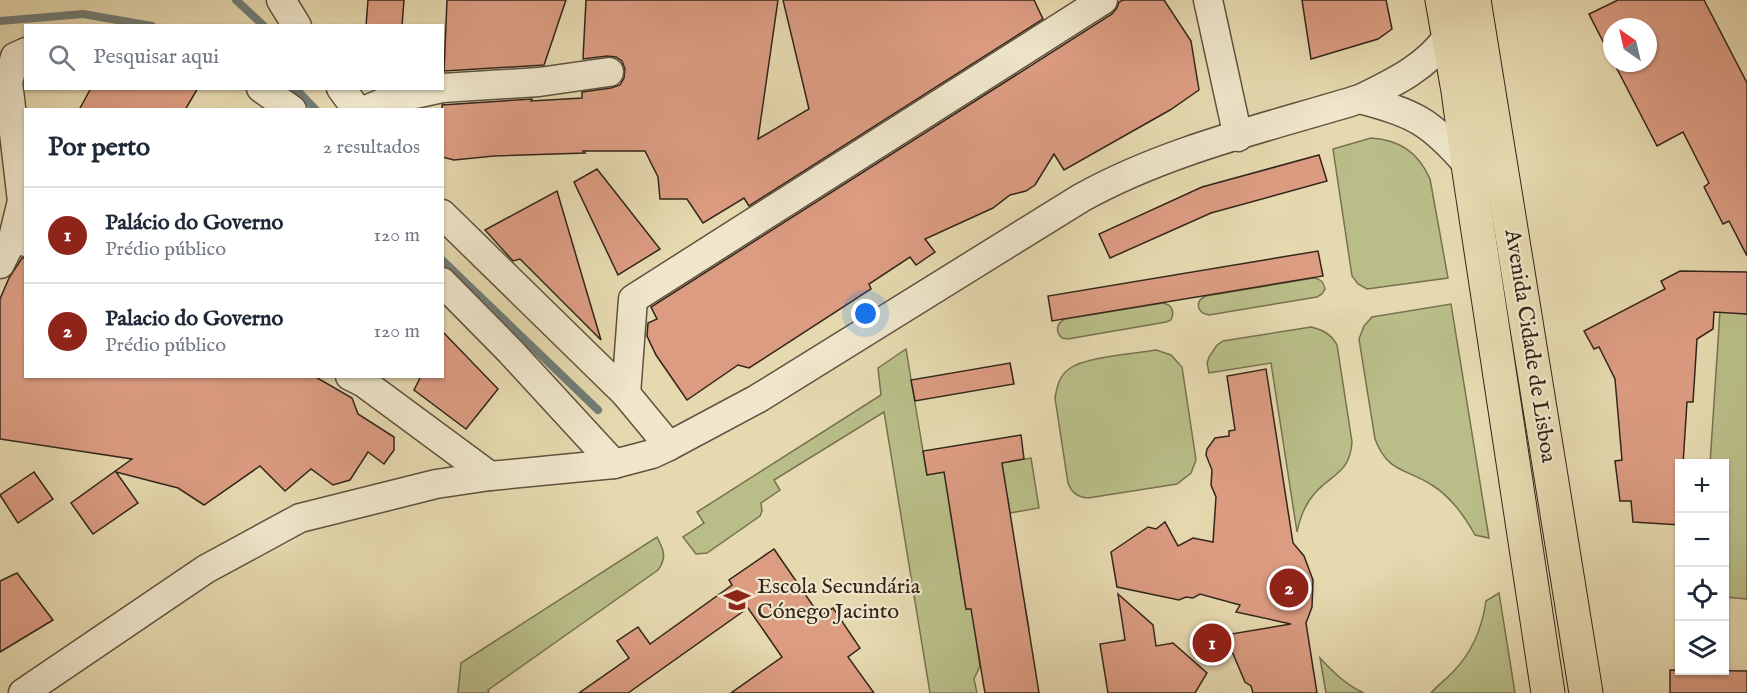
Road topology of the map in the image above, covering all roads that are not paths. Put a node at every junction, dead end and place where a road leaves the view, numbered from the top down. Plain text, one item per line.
1 (281, 0) edge
2 (1103, 0) edge
3 (1208, 0) edge
4 (1442, 0) edge
5 (1474, 0) edge
6 (296, 24) edge
7 (1448, 36) junction
8 (24, 53) edge
9 (609, 72) dead end
10 (444, 88) edge
11 (264, 90) edge
12 (342, 90) edge
13 (433, 90) edge
14 (1360, 99) junction
15 (289, 108) edge
16 (356, 108) edge
17 (371, 108) edge
18 (1238, 137) junction
19 (1468, 165) junction
20 (24, 201) edge
21 (444, 216) edge
22 (19, 240) edge
23 (0, 264) edge
24 (444, 284) edge
25 (354, 378) edge
26 (626, 394) junction
27 (669, 447) junction
28 (614, 464) junction
29 (490, 476) junction
30 (23, 693) edge
31 (1548, 693) edge
32 (1586, 693) edge

1 - 6 street
2 - 26 street
3 - 18 street
4 - 7 main road, Avenida Cidade de Lisboa
5 - 32 main road, Avenida Cidade de Lisboa
7 - 14 street
7 - 19 main road, Avenida Cidade de Lisboa
8 - 20 street
9 - 10 street
11 - 15 street
12 - 16 street
13 - 17 street
14 - 18 street
14 - 19 street
18 - 27 street
19 - 31 main road, Avenida Cidade de Lisboa
20 - 22 street
21 - 26 street
22 - 23 street
24 - 28 street
25 - 29 street
26 - 27 street
27 - 28 street
28 - 29 street
29 - 30 street

